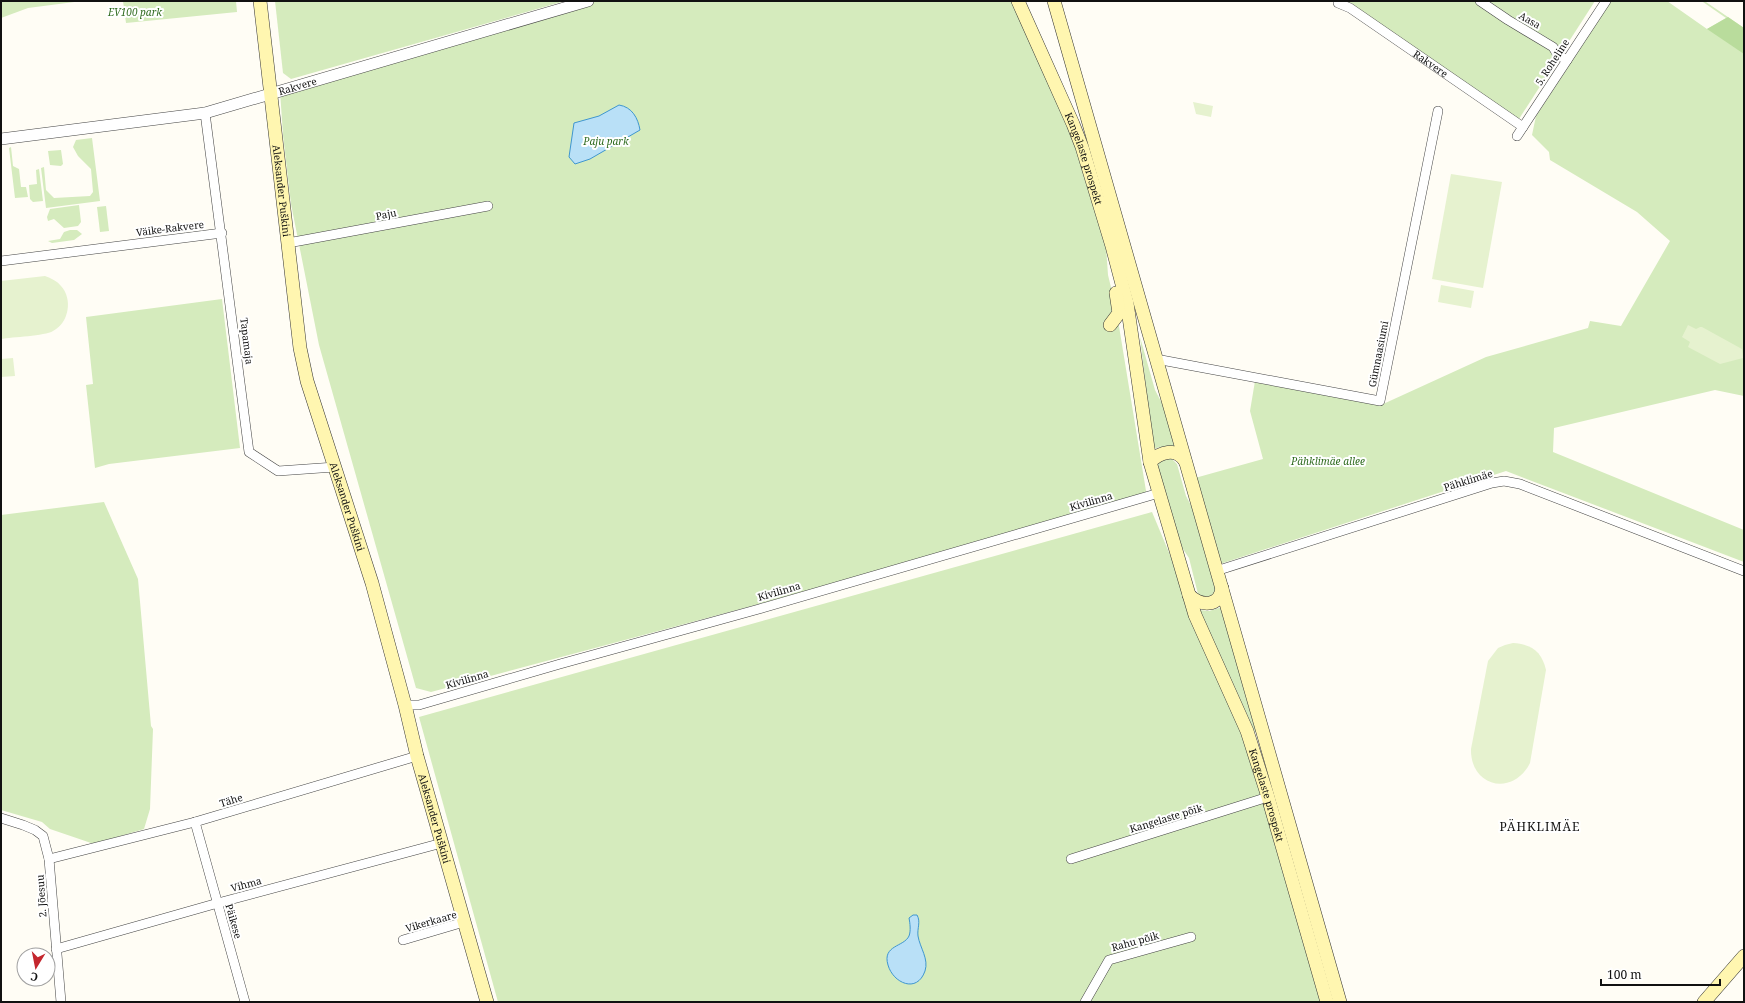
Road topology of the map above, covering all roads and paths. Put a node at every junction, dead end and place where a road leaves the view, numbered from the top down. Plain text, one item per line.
1 (260, 1) edge
2 (588, 1) edge
3 (1018, 1) edge
4 (1054, 1) edge
5 (1480, 1) edge
6 (1606, 1) edge
7 (1338, 3) dead end
8 (1567, 60) junction
9 (271, 95) junction
10 (1438, 111) dead end
11 (205, 113) junction
12 (1523, 127) junction
13 (1517, 136) dead end
14 (1, 139) edge
15 (488, 206) dead end
16 (222, 233) junction
17 (288, 243) junction
18 (1112, 246) junction
19 (1, 261) edge
20 (1130, 322) junction
21 (1145, 322) junction
22 (1110, 325) dead end
23 (1156, 359) junction
24 (1186, 461) junction
25 (1150, 462) junction
26 (335, 467) junction
27 (1159, 493) junction
28 (1216, 571) junction
29 (1744, 571) edge
30 (1222, 588) junction
31 (1188, 595) junction
32 (405, 705) junction
33 (417, 756) junction
34 (1268, 797) junction
35 (1, 818) edge
36 (195, 822) junction
37 (442, 844) junction
38 (49, 859) junction
39 (1071, 859) dead end
40 (218, 903) junction
41 (464, 922) junction
42 (1191, 937) dead end
43 (403, 940) dead end
44 (56, 947) edge
45 (56, 949) joint
46 (1744, 956) edge
47 (61, 1002) edge
48 (245, 1002) edge
49 (487, 1002) edge
50 (1085, 1002) edge
51 (1327, 1002) edge
52 (1340, 1002) edge
53 (1704, 1002) edge

1 - 9 main road, Aleksander Puškini
2 - 9 street, Rakvere
3 - 18 main road, Kangelaste prospekt
4 - 21 main road, Kangelaste prospekt
5 - 8 street, Aasa
6 - 8 street, 5. Roheline
7 - 12 street, Rakvere
8 - 12 street, 5. Roheline
9 - 11 street, Rakvere
9 - 17 main road, Aleksander Puškini
10 - 23 street, Gümnaasiumi
11 - 14 street, Rakvere
11 - 16 street
12 - 13 street, 5. Roheline
15 - 17 street, Paju
16 - 19 street, Väike-Rakvere
16 - 26 street, Tapamaja
17 - 26 main road, Aleksander Puškini
18 - 20 main road, Kangelaste prospekt
18 - 22 main road
20 - 21 main road
20 - 25 main road, Kangelaste prospekt
21 - 23 main road, Kangelaste prospekt
23 - 24 main road, Kangelaste prospekt
24 - 25 main road
24 - 28 main road, Kangelaste prospekt
25 - 27 main road, Kangelaste prospekt
26 - 32 main road, Aleksander Puškini
27 - 31 main road, Kangelaste prospekt
27 - 32 street, Kivilinna
28 - 29 street, Pähklimäe
28 - 30 main road, Kangelaste prospekt
30 - 31 main road
30 - 52 main road, Kangelaste prospekt
31 - 34 main road, Kangelaste prospekt
32 - 33 main road, Aleksander Puškini
33 - 36 street, Tähe
33 - 37 main road, Aleksander Puškini
34 - 39 street, Kangelaste põik
34 - 51 main road, Kangelaste prospekt
35 - 38 street, 2. Jõesuu
36 - 38 street, Tähe
36 - 40 street, Päikese
37 - 40 street, Vihma
37 - 41 main road, Aleksander Puškini
38 - 44 street, 2. Jõesuu
40 - 45 street, Vihma
40 - 48 street, Päikese
41 - 43 street, Vikerkaare
41 - 49 main road, Aleksander Puškini
42 - 50 street, Rahu põik
45 - 47 street, 2. Jõesuu
46 - 53 main road

